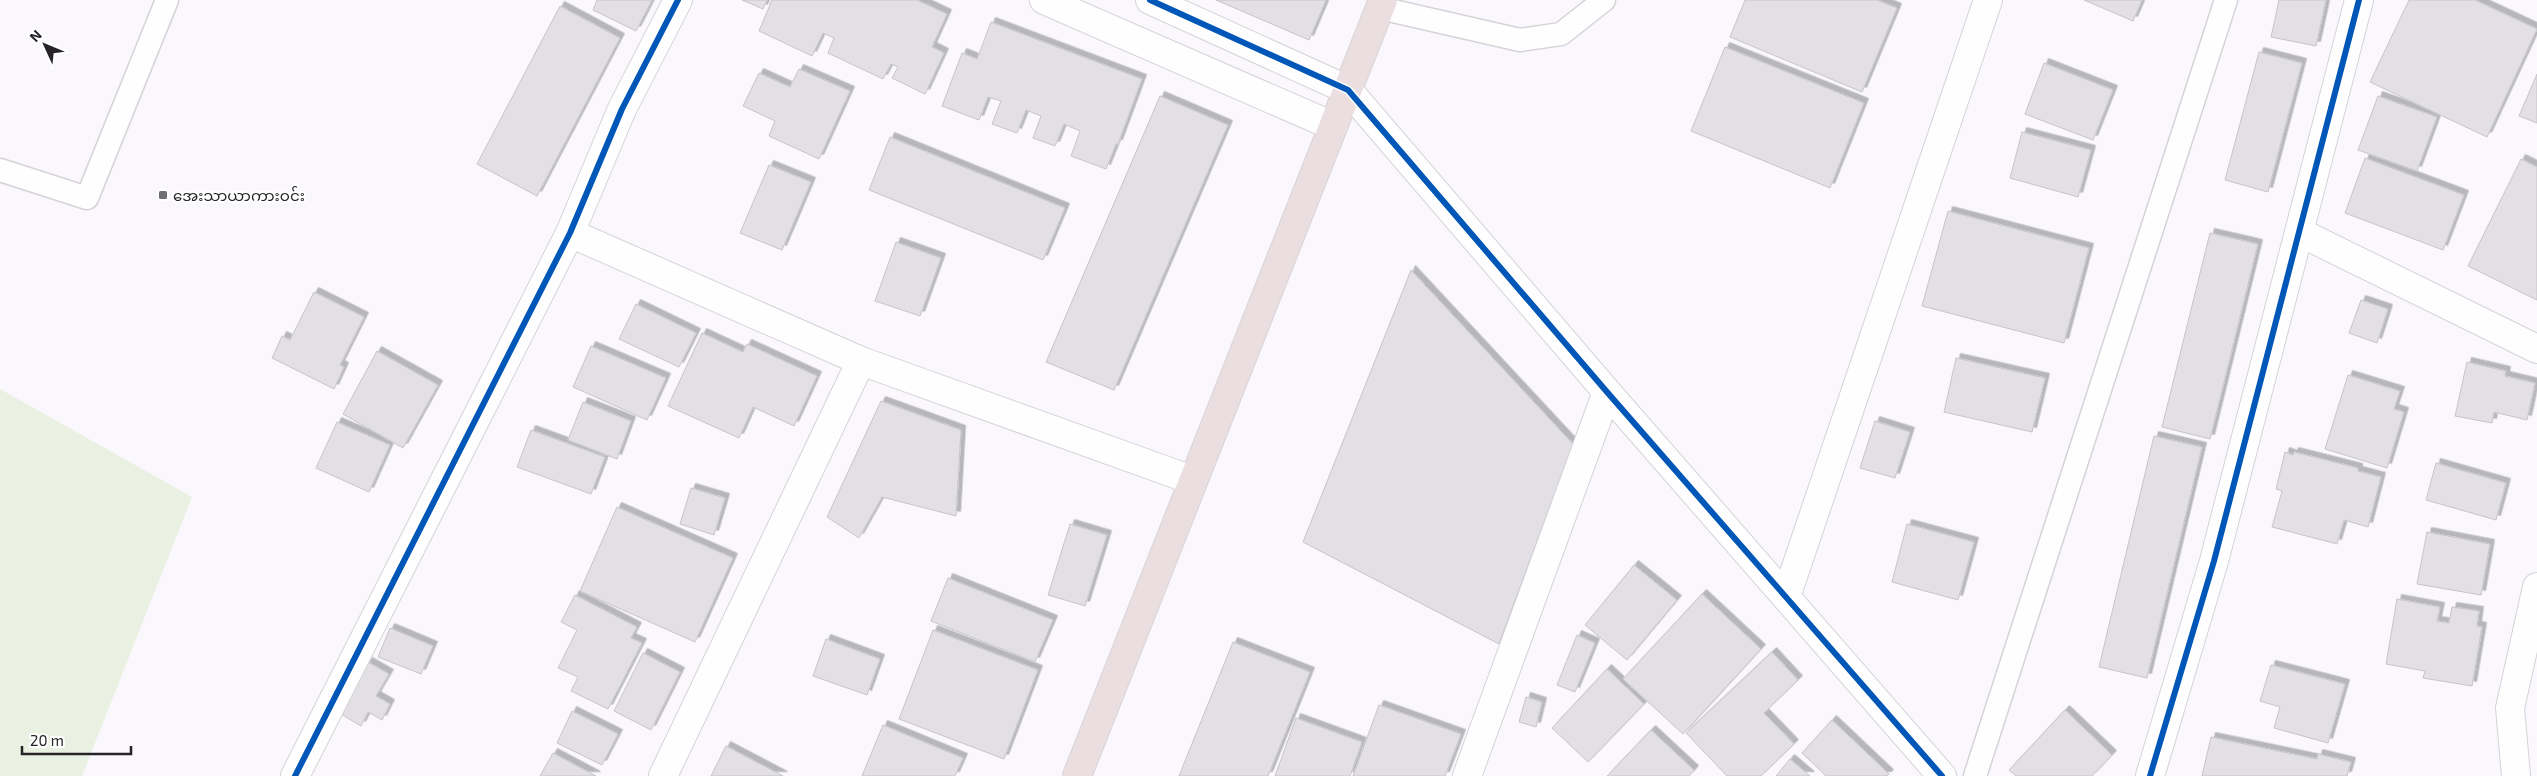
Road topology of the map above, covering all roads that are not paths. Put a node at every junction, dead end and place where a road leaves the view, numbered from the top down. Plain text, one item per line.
1 (167, 0) edge
2 (678, 0) edge
3 (1044, 0) edge
4 (1150, 0) edge
5 (1604, 0) edge
6 (1988, 0) edge
7 (2226, 0) edge
8 (2359, 0) edge
9 (1382, 4) edge
10 (1348, 90) junction
11 (1333, 126) junction
12 (0, 170) edge
13 (2299, 232) junction
14 (570, 233) junction
15 (2537, 349) edge
16 (861, 361) junction
17 (1607, 392) junction
18 (1192, 480) junction
19 (2537, 587) edge
20 (1786, 597) junction
21 (294, 776) edge
22 (664, 776) edge
23 (1077, 776) edge
24 (1467, 776) edge
25 (1942, 776) edge
26 (1975, 776) edge
27 (2150, 776) edge
28 (2516, 776) edge

1 - 12 lane
2 - 14 street
3 - 11 street
4 - 10 street
5 - 9 lane
6 - 20 street
7 - 26 lane
8 - 13 street
9 - 10 highway
10 - 11 highway
10 - 17 street
11 - 18 highway
13 - 15 street
13 - 27 street
14 - 16 street
14 - 21 street
16 - 18 street
16 - 22 street
17 - 20 street
17 - 24 street
18 - 23 highway
19 - 28 street
20 - 25 street

